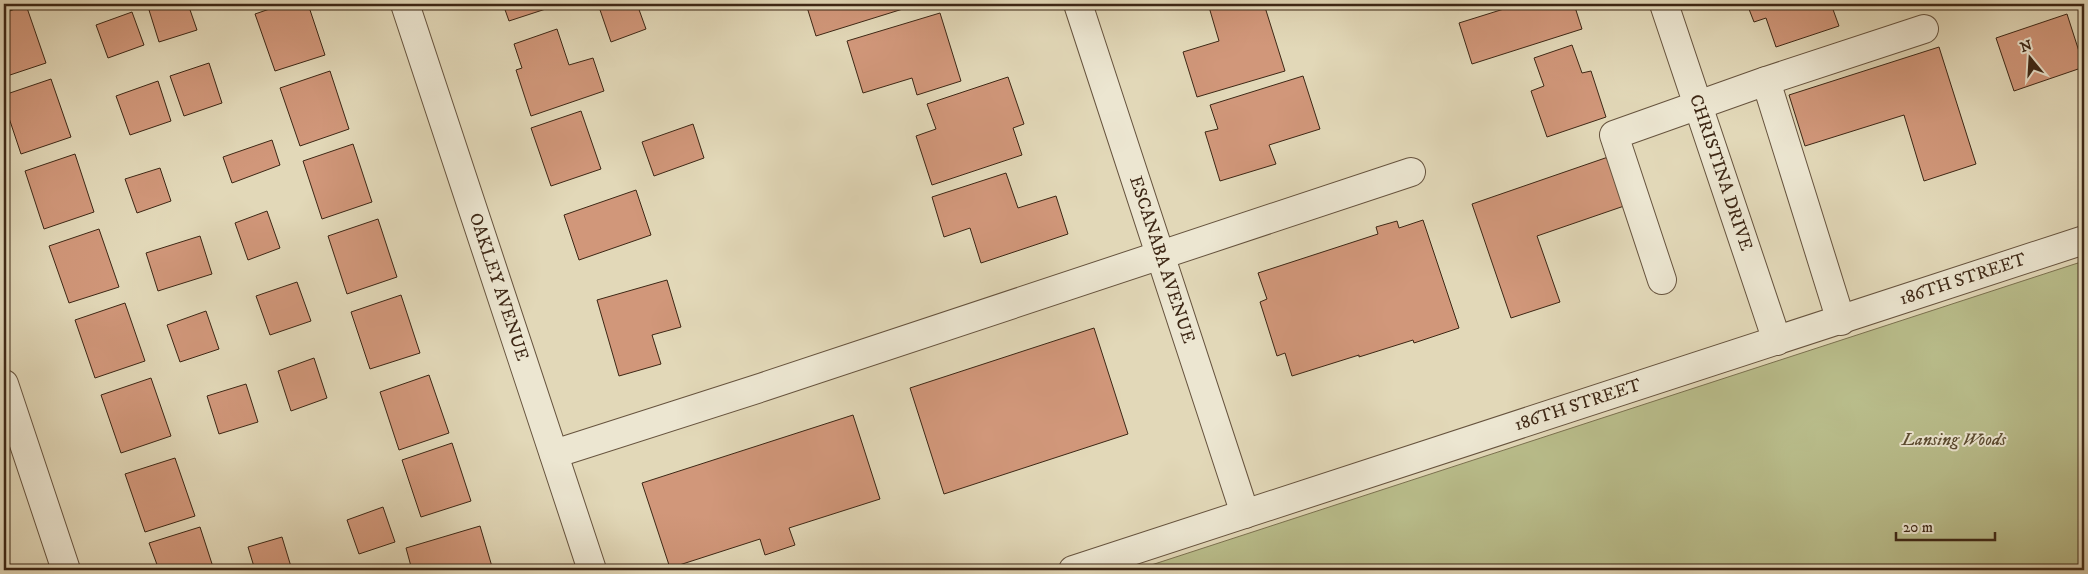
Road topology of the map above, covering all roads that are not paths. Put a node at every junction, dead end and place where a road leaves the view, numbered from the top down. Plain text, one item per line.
1 (405, 4) edge
2 (1078, 4) edge
3 (1664, 4) edge
4 (1924, 29) dead end
5 (1766, 81) junction
6 (1698, 105) junction
7 (1411, 172) dead end
8 (2084, 240) edge
9 (1161, 256) junction
10 (1662, 280) dead end
11 (1840, 321) junction
12 (1777, 341) junction
13 (4, 384) edge
14 (554, 454) junction
15 (1246, 514) junction
16 (66, 570) edge
17 (592, 570) edge
18 (1073, 570) edge

1 - 14 street, OAKLEY AVENUE
2 - 9 street, ESCANABA AVENUE
3 - 6 street, CHRISTINA DRIVE
4 - 5 street
5 - 6 street
5 - 11 street
6 - 10 street
6 - 12 street, CHRISTINA DRIVE
7 - 9 street
8 - 11 street, 186TH STREET
9 - 14 street
9 - 15 street, ESCANABA AVENUE
11 - 12 street, 186TH STREET
12 - 15 street, 186TH STREET
13 - 16 street
14 - 17 street, OAKLEY AVENUE
15 - 18 street, 186TH STREET

